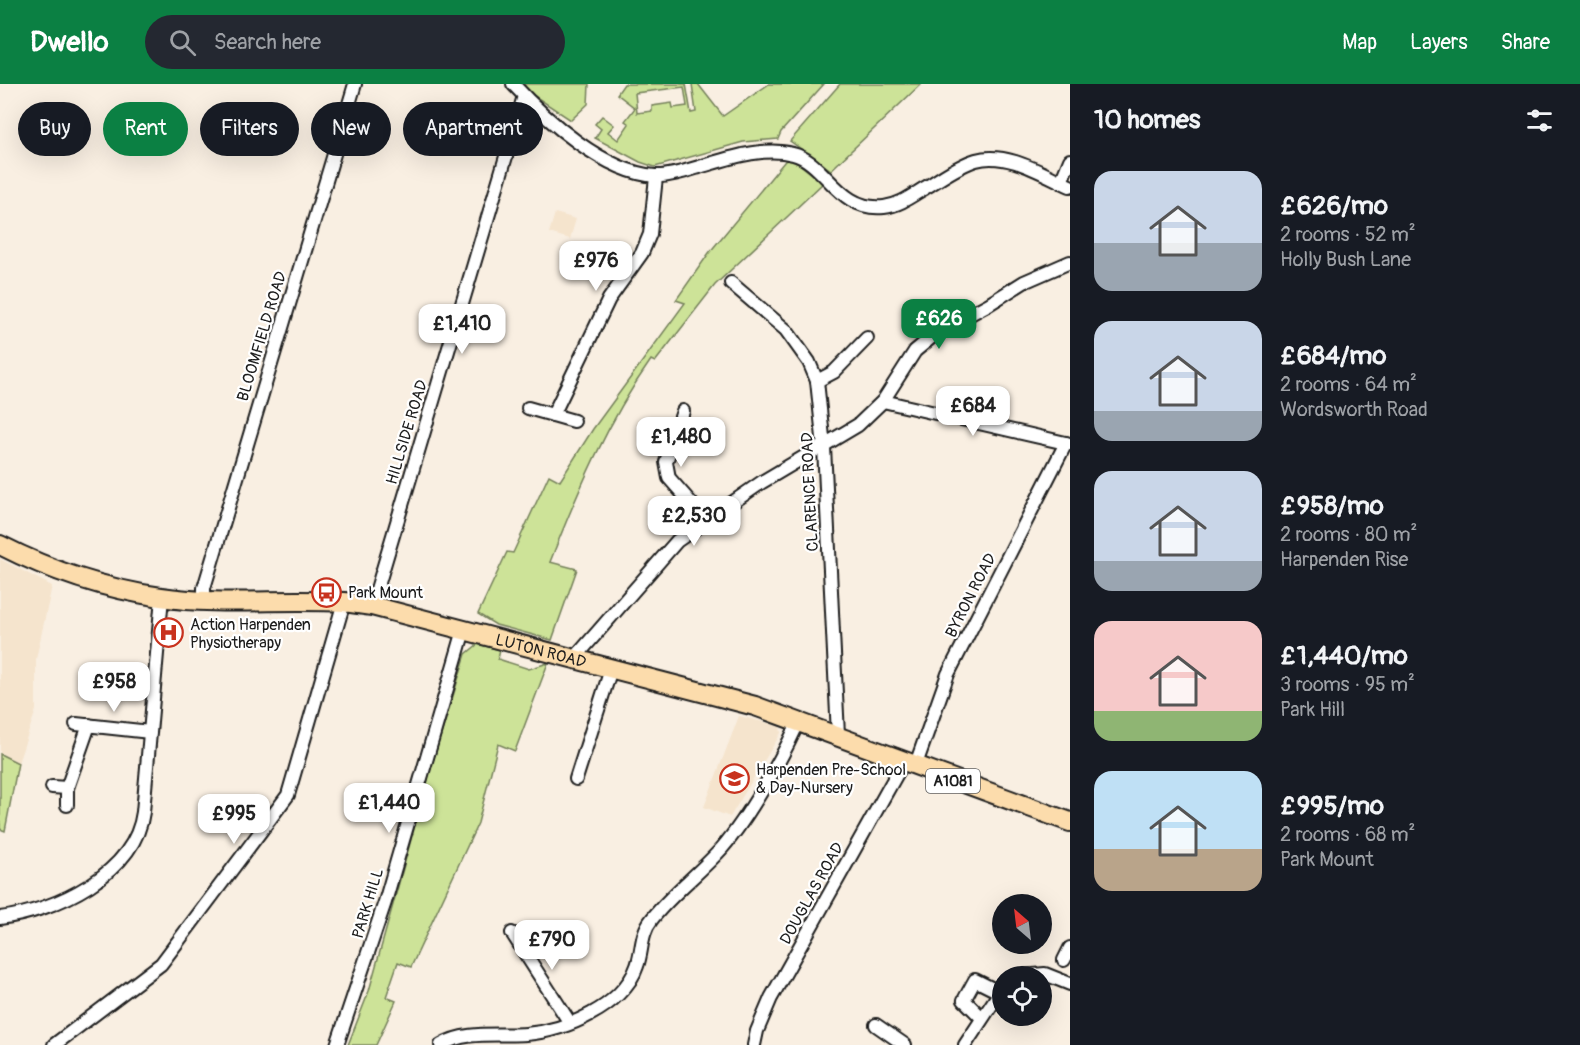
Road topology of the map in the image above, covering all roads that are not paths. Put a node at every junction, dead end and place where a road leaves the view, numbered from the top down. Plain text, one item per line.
1 (355, 84) edge
2 (513, 84) edge
3 (524, 96) junction
4 (1070, 160) edge
5 (656, 177) junction
6 (1065, 184) edge
7 (1070, 262) edge
8 (731, 283) dead end
9 (867, 338) dead end
10 (817, 381) junction
11 (883, 401) junction
12 (528, 408) dead end
13 (683, 411) dead end
14 (553, 415) junction
15 (574, 421) dead end
16 (1068, 443) edge
17 (824, 447) junction
18 (706, 520) junction
19 (0, 544) edge
20 (162, 597) junction
21 (204, 599) junction
22 (344, 602) junction
23 (372, 606) junction
24 (464, 630) junction
25 (574, 659) junction
26 (611, 669) junction
27 (799, 720) junction
28 (76, 724) dead end
29 (89, 725) junction
30 (150, 732) junction
31 (838, 735) junction
32 (910, 764) junction
33 (576, 779) dead end
34 (52, 787) dead end
35 (67, 788) junction
36 (67, 805) dead end
37 (1070, 822) edge
38 (0, 918) edge
39 (512, 933) dead end
40 (1052, 977) edge
41 (1070, 984) edge
42 (992, 987) edge
43 (992, 1003) edge
44 (982, 1018) junction
45 (570, 1023) junction
46 (876, 1025) dead end
47 (54, 1045) edge
48 (337, 1045) edge
49 (441, 1045) edge
50 (754, 1045) edge
51 (905, 1045) edge
52 (965, 1045) edge

1 - 21 street, BLOOMFIELD ROAD
2 - 3 street
3 - 5 street
3 - 23 street, HILLSIDE ROAD
4 - 6 street
5 - 6 street
5 - 14 street
7 - 11 street
8 - 10 street, CLARENCE ROAD
9 - 10 street
10 - 17 street, CLARENCE ROAD
11 - 16 street
11 - 17 street
12 - 14 street
13 - 18 street
14 - 15 street
16 - 32 street, BYRON ROAD
17 - 18 street
17 - 31 street, CLARENCE ROAD
18 - 25 street
19 - 20 main road, LUTON ROAD / A1081
20 - 21 main road, LUTON ROAD / A1081
20 - 30 street
21 - 22 main road, LUTON ROAD / A1081
22 - 23 main road, LUTON ROAD / A1081
22 - 47 street
23 - 24 main road, LUTON ROAD / A1081
24 - 25 main road, LUTON ROAD / A1081
24 - 48 street, PARK HILL
25 - 26 main road, LUTON ROAD / A1081
26 - 27 main road, LUTON ROAD / A1081
26 - 33 street
27 - 31 main road, LUTON ROAD / A1081
27 - 45 street
28 - 29 street
29 - 30 street
29 - 35 street
30 - 38 street
31 - 32 main road, LUTON ROAD / A1081
32 - 37 main road, LUTON ROAD / A1081
32 - 50 street, DOUGLAS ROAD
34 - 35 street
35 - 36 street
39 - 45 street
40 - 41 street
42 - 44 street
43 - 44 street
44 - 52 street
45 - 49 street
46 - 51 street

